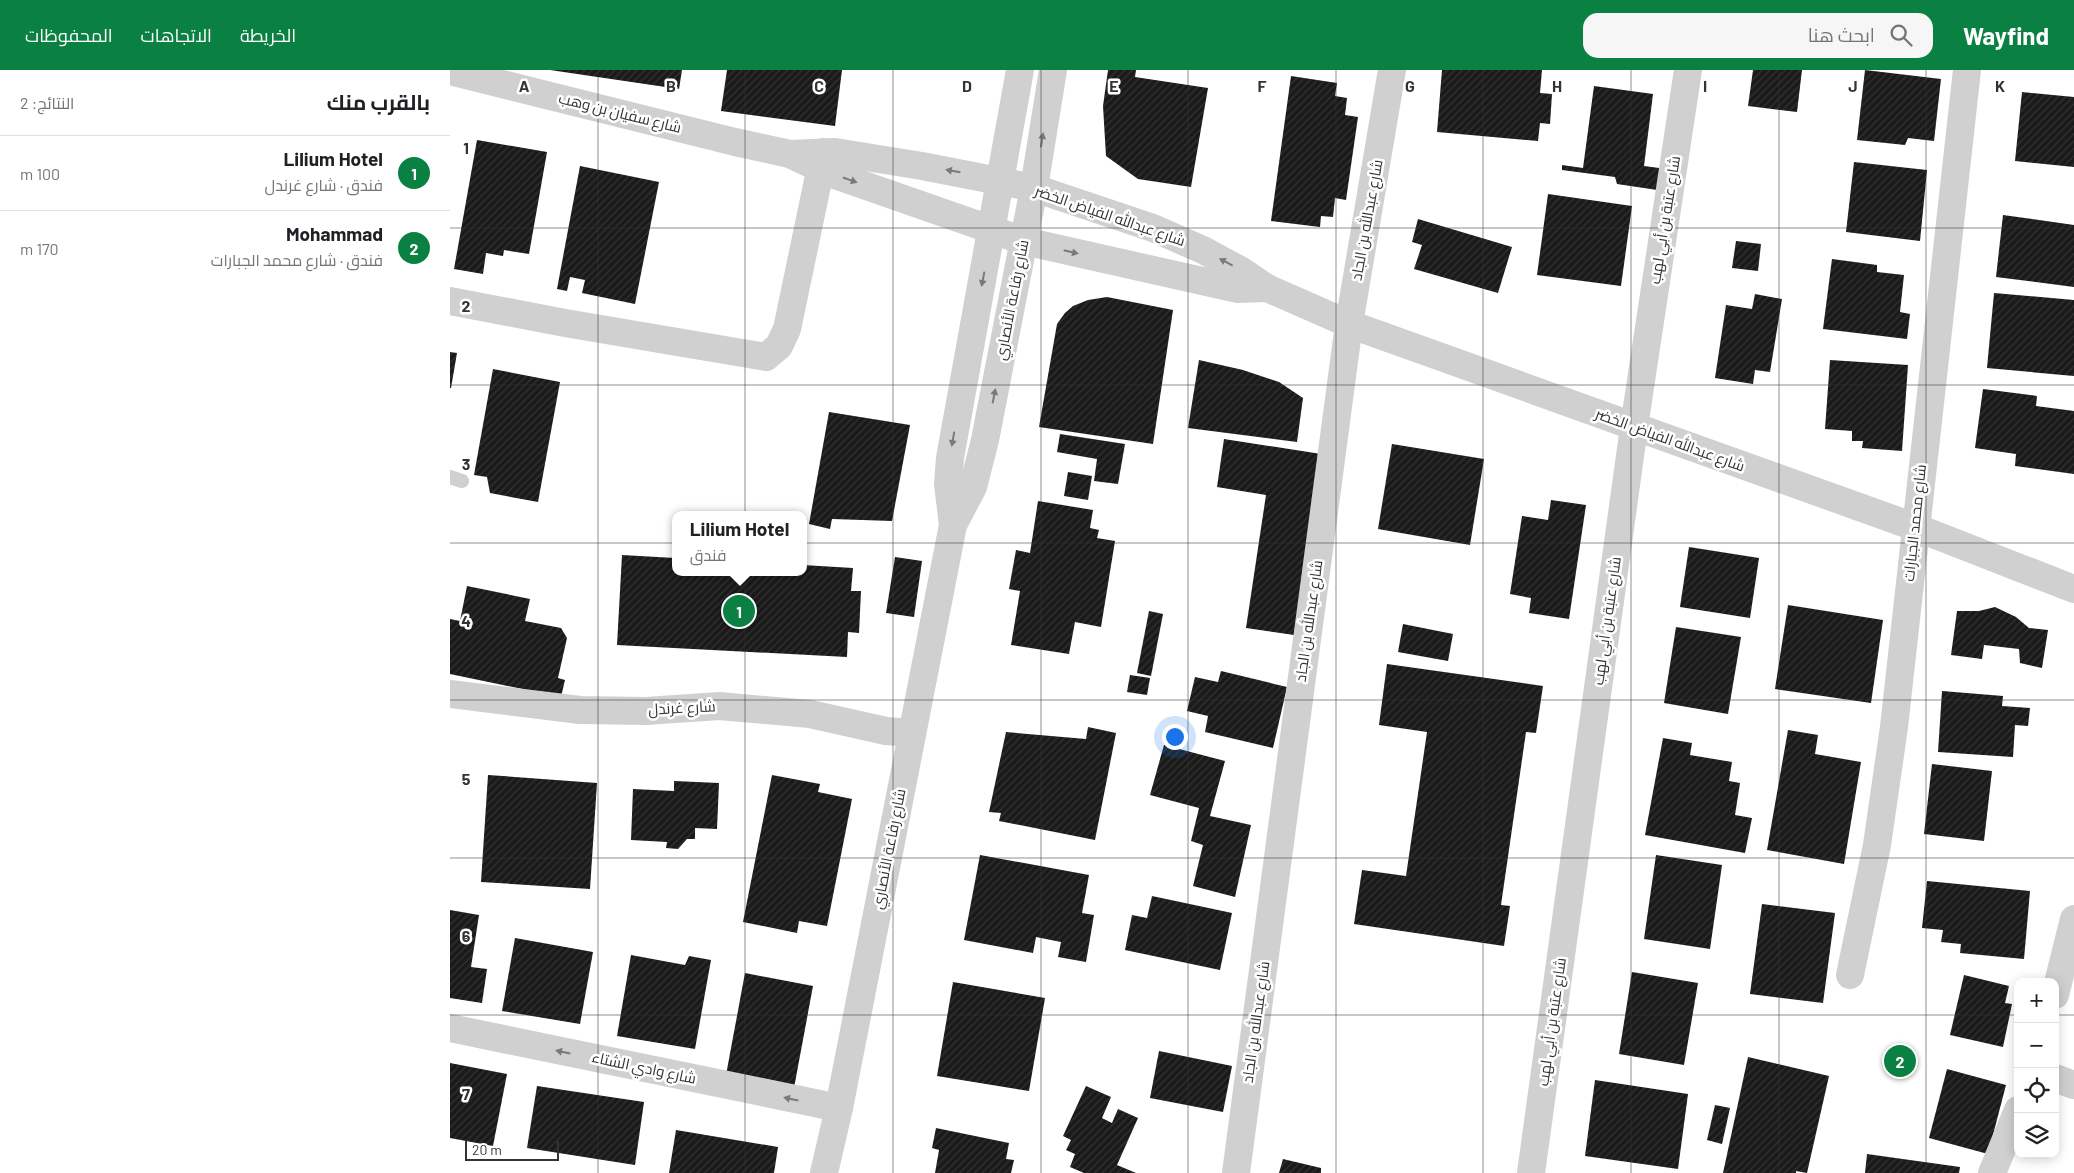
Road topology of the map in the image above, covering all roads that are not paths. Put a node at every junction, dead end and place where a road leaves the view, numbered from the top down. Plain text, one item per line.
1 (1020, 70) edge
2 (1053, 70) edge
3 (1392, 70) edge
4 (1688, 70) edge
5 (1967, 70) edge
6 (450, 71) edge
7 (822, 161) junction
8 (1001, 180) junction
9 (1034, 188) junction
10 (992, 231) junction
11 (1024, 242) junction
12 (1267, 288) junction
13 (450, 301) edge
14 (1349, 324) junction
15 (1634, 427) junction
16 (953, 525) junction
17 (1915, 528) junction
18 (2074, 589) edge
19 (450, 694) edge
20 (912, 733) junction
21 (2074, 919) edge
22 (1850, 975) dead end
23 (2059, 979) edge
24 (450, 1028) edge
25 (2059, 1079) edge
26 (2074, 1085) edge
27 (839, 1108) junction
28 (2017, 1113) edge
29 (824, 1173) edge
30 (1236, 1173) edge
31 (1531, 1173) edge
32 (1992, 1173) edge

1 - 8 street, شارع رفاعة الأنصاري
9 -> 2 street, شارع رفاعة الأنصاري
3 - 14 street, شارع عبدالله بن الجاد
4 - 15 street, شارع عتبة بن أبي لهب
5 - 17 street, شارع محمد الجبارات
6 - 7 street, شارع سفيان بن وهب
8 -> 7 street, شارع سفيان بن وهب
7 -> 10 street, شارع سفيان بن وهب
7 - 13 street
8 - 9 street, شارع عبدالله الفياض الخضر
8 - 10 street, شارع رفاعة الأنصاري
9 - 11 street, شارع رفاعة الأنصاري
12 -> 9 street, شارع عبدالله الفياض الخضر
10 - 11 street, شارع عبدالله الفياض الخضر
10 -> 16 street, شارع رفاعة الأنصاري
11 -> 12 street, شارع عبدالله الفياض الخضر
16 -> 11 street, شارع رفاعة الأنصاري
12 - 14 street, شارع عبدالله الفياض الخضر
14 - 15 street, شارع عبدالله الفياض الخضر
14 - 30 street, شارع عبدالله بن الجاد
15 - 17 street, شارع عبدالله الفياض الخضر
15 - 31 street, شارع عتبة بن أبي لهب
16 - 20 street, شارع رفاعة الأنصاري
17 - 18 street, شارع عبدالله الفياض الخضر
17 - 22 street, شارع محمد الجبارات
19 - 20 street, شارع غرندل
20 - 27 street, شارع رفاعة الأنصاري
21 - 23 street
27 -> 24 street, شارع وادي الشتاء
25 - 26 street
27 - 29 street, شارع رفاعة الأنصاري
28 - 32 street

